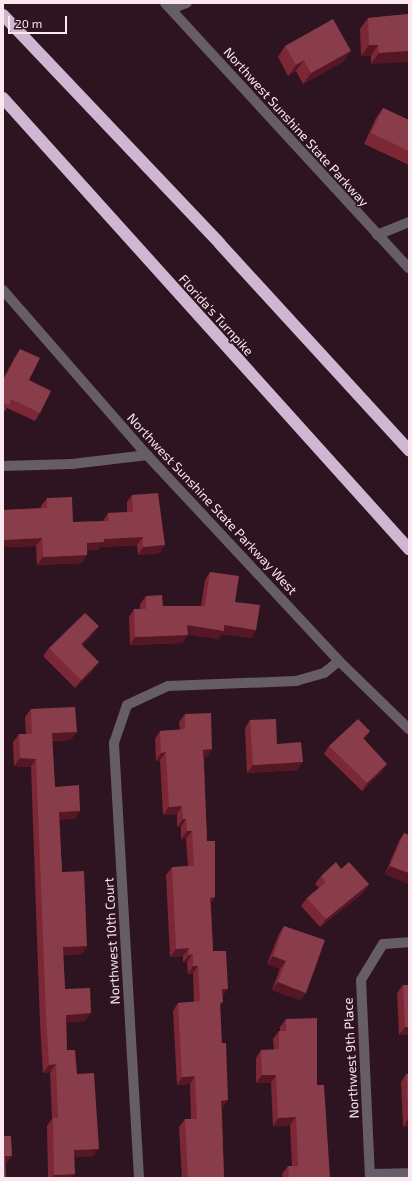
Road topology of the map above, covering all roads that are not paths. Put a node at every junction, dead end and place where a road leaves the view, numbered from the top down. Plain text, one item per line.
1 (188, 3) edge
2 (168, 6) edge
3 (3, 15) edge
4 (3, 98) edge
5 (409, 222) edge
6 (377, 234) junction
7 (409, 268) edge
8 (3, 290) edge
9 (409, 450) edge
10 (147, 455) junction
11 (3, 466) edge
12 (409, 549) edge
13 (339, 660) junction
14 (409, 729) edge
15 (409, 942) edge
16 (409, 1173) edge
17 (370, 1176) edge
18 (139, 1178) edge

1 - 2 street
2 - 6 street, Northwest Sunshine State Parkway
3 - 9 highway
4 - 12 highway, Florida's Turnpike
5 - 6 street
6 - 7 street, Northwest Sunshine State Parkway
8 - 10 street, Northwest Sunshine State Parkway West
10 - 11 street
10 - 13 street, Northwest Sunshine State Parkway West
13 - 14 street, Northwest Sunshine State Parkway West
13 - 18 street, Northwest 10th Court
15 - 17 street, Northwest 9th Place
16 - 17 street

